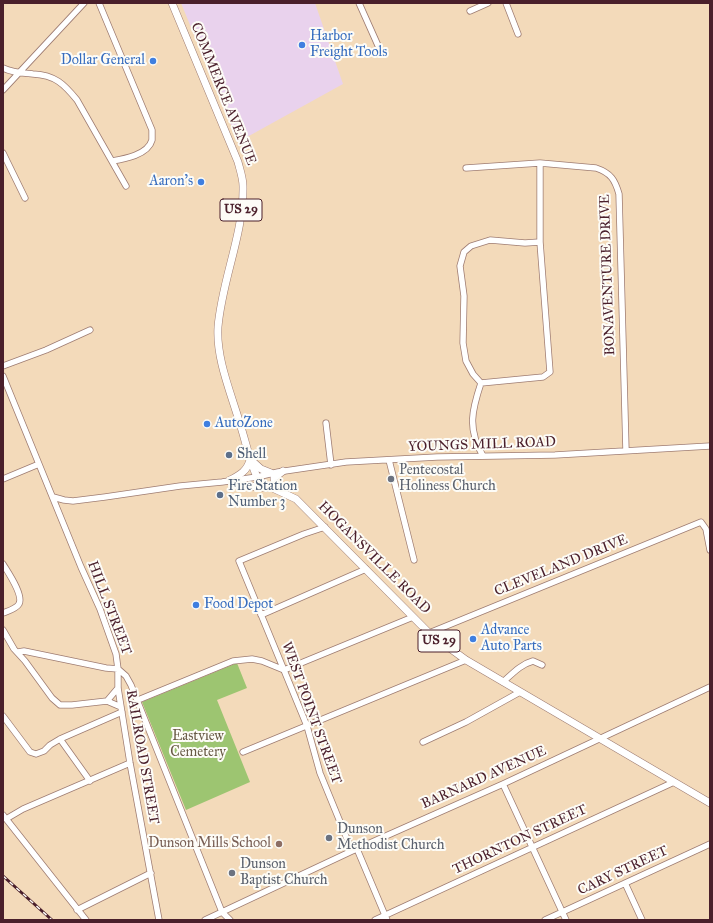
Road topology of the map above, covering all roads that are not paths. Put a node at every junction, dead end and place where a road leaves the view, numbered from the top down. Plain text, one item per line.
1 (84, 3) edge
2 (99, 3) edge
3 (172, 3) edge
4 (359, 3) edge
5 (488, 3) edge
6 (506, 3) edge
7 (470, 11) dead end
8 (518, 34) dead end
9 (380, 50) dead end
10 (3, 68) edge
11 (18, 73) junction
12 (3, 90) edge
13 (3, 153) edge
14 (112, 161) junction
15 (540, 163) junction
16 (466, 168) dead end
17 (126, 186) dead end
18 (24, 198) dead end
19 (540, 242) junction
20 (90, 330) dead end
21 (3, 366) edge
22 (3, 376) edge
23 (481, 383) junction
24 (326, 423) dead end
25 (710, 446) edge
26 (626, 451) junction
27 (483, 456) junction
28 (250, 460) junction
29 (389, 460) junction
30 (39, 464) junction
31 (331, 464) junction
32 (283, 471) junction
33 (271, 473) junction
34 (257, 477) junction
35 (3, 479) edge
36 (230, 480) junction
37 (277, 490) junction
38 (53, 497) junction
39 (325, 527) junction
40 (710, 550) edge
41 (414, 560) dead end
42 (3, 564) edge
43 (366, 569) junction
44 (3, 613) edge
45 (261, 614) junction
46 (413, 617) junction
47 (3, 630) edge
48 (429, 633) junction
49 (18, 652) junction
50 (466, 660) junction
51 (542, 665) dead end
52 (118, 669) junction
53 (284, 670) junction
54 (503, 682) junction
55 (710, 686) edge
56 (118, 688) junction
57 (520, 692) junction
58 (138, 700) junction
59 (107, 701) junction
60 (121, 709) junction
61 (3, 716) edge
62 (307, 726) junction
63 (599, 738) junction
64 (60, 739) junction
65 (423, 742) dead end
66 (243, 752) dead end
67 (130, 763) junction
68 (90, 781) junction
69 (674, 782) junction
70 (503, 784) junction
71 (710, 803) edge
72 (4, 817) edge
73 (710, 844) edge
74 (532, 848) junction
75 (354, 850) junction
76 (150, 873) junction
77 (625, 883) junction
78 (77, 910) junction
79 (222, 912) junction
80 (562, 912) junction
81 (386, 918) edge
82 (86, 920) edge
83 (159, 920) edge
84 (205, 920) edge
85 (230, 920) edge
86 (375, 920) edge
87 (545, 920) edge
88 (566, 920) edge
89 (642, 920) edge

1 - 11 street
2 - 14 street
3 - 28 main road, COMMERCE AVENUE / US 29
4 - 9 street
5 - 7 street
6 - 8 street
10 - 11 street
11 - 12 street
11 - 14 street
13 - 18 street
14 - 17 street
15 - 16 street, BONAVENTURE DRIVE
15 - 19 street
15 - 26 street, BONAVENTURE DRIVE
19 - 23 street
19 - 23 street
20 - 21 street
22 - 30 street, HILL STREET
23 - 27 street
24 - 31 street
25 - 26 street, YOUNGS MILL ROAD
26 - 27 street, YOUNGS MILL ROAD
27 - 29 street, YOUNGS MILL ROAD
28 - 33 main road
28 - 34 main road, COMMERCE AVENUE / US 29
28 - 36 main road
29 - 31 street, YOUNGS MILL ROAD
29 - 41 street
30 - 35 street
30 - 38 street, HILL STREET
31 - 32 street, YOUNGS MILL ROAD
32 - 33 street, YOUNGS MILL ROAD
32 - 37 main road
33 - 34 street, YOUNGS MILL ROAD
34 - 36 street
34 - 37 main road, HOGANSVILLE ROAD / US 29
36 - 37 main road
36 - 38 street
37 - 39 main road, HOGANSVILLE ROAD / US 29
38 - 52 street, HILL STREET
39 - 43 main road, HOGANSVILLE ROAD / US 29
39 - 45 street, WEST POINT STREET
40 - 48 street, CLEVELAND DRIVE
42 - 44 street
43 - 45 street
43 - 46 main road, HOGANSVILLE ROAD / US 29
45 - 53 street, WEST POINT STREET
46 - 48 main road, HOGANSVILLE ROAD / US 29
46 - 53 street
47 - 49 street
48 - 50 main road, HOGANSVILLE ROAD / US 29
49 - 52 street
49 - 59 street
50 - 54 main road, HOGANSVILLE ROAD / US 29
50 - 62 street
51 - 54 street
52 - 56 street, RAILROAD STREET
52 - 58 street, HILL STREET
53 - 58 street
53 - 62 street, WEST POINT STREET
54 - 57 main road, HOGANSVILLE ROAD / US 29
55 - 63 street, BARNARD AVENUE
56 - 59 street
56 - 60 street, RAILROAD STREET
57 - 63 main road, HOGANSVILLE ROAD / US 29
57 - 65 street
58 - 79 street, HILL STREET
59 - 60 street
60 - 64 street
60 - 67 street, RAILROAD STREET
61 - 64 street
62 - 66 street
62 - 75 street, WEST POINT STREET
63 - 69 main road, HOGANSVILLE ROAD / US 29
63 - 70 street, BARNARD AVENUE
64 - 68 street
67 - 68 street
67 - 76 street, RAILROAD STREET
68 - 72 street
69 - 71 main road, HOGANSVILLE ROAD / US 29
69 - 74 street, THORNTON STREET
70 - 74 street
70 - 75 street, BARNARD AVENUE
72 - 78 street
73 - 77 street, CARY STREET
74 - 80 street
74 - 81 street, THORNTON STREET
75 - 79 street, BARNARD AVENUE
75 - 81 street, WEST POINT STREET
76 - 78 street
76 - 83 street, RAILROAD STREET
77 - 80 street, CARY STREET
77 - 89 street
78 - 82 street
79 - 84 street, BARNARD AVENUE
79 - 85 street
80 - 87 street, CARY STREET
80 - 88 street
81 - 86 street, THORNTON STREET

